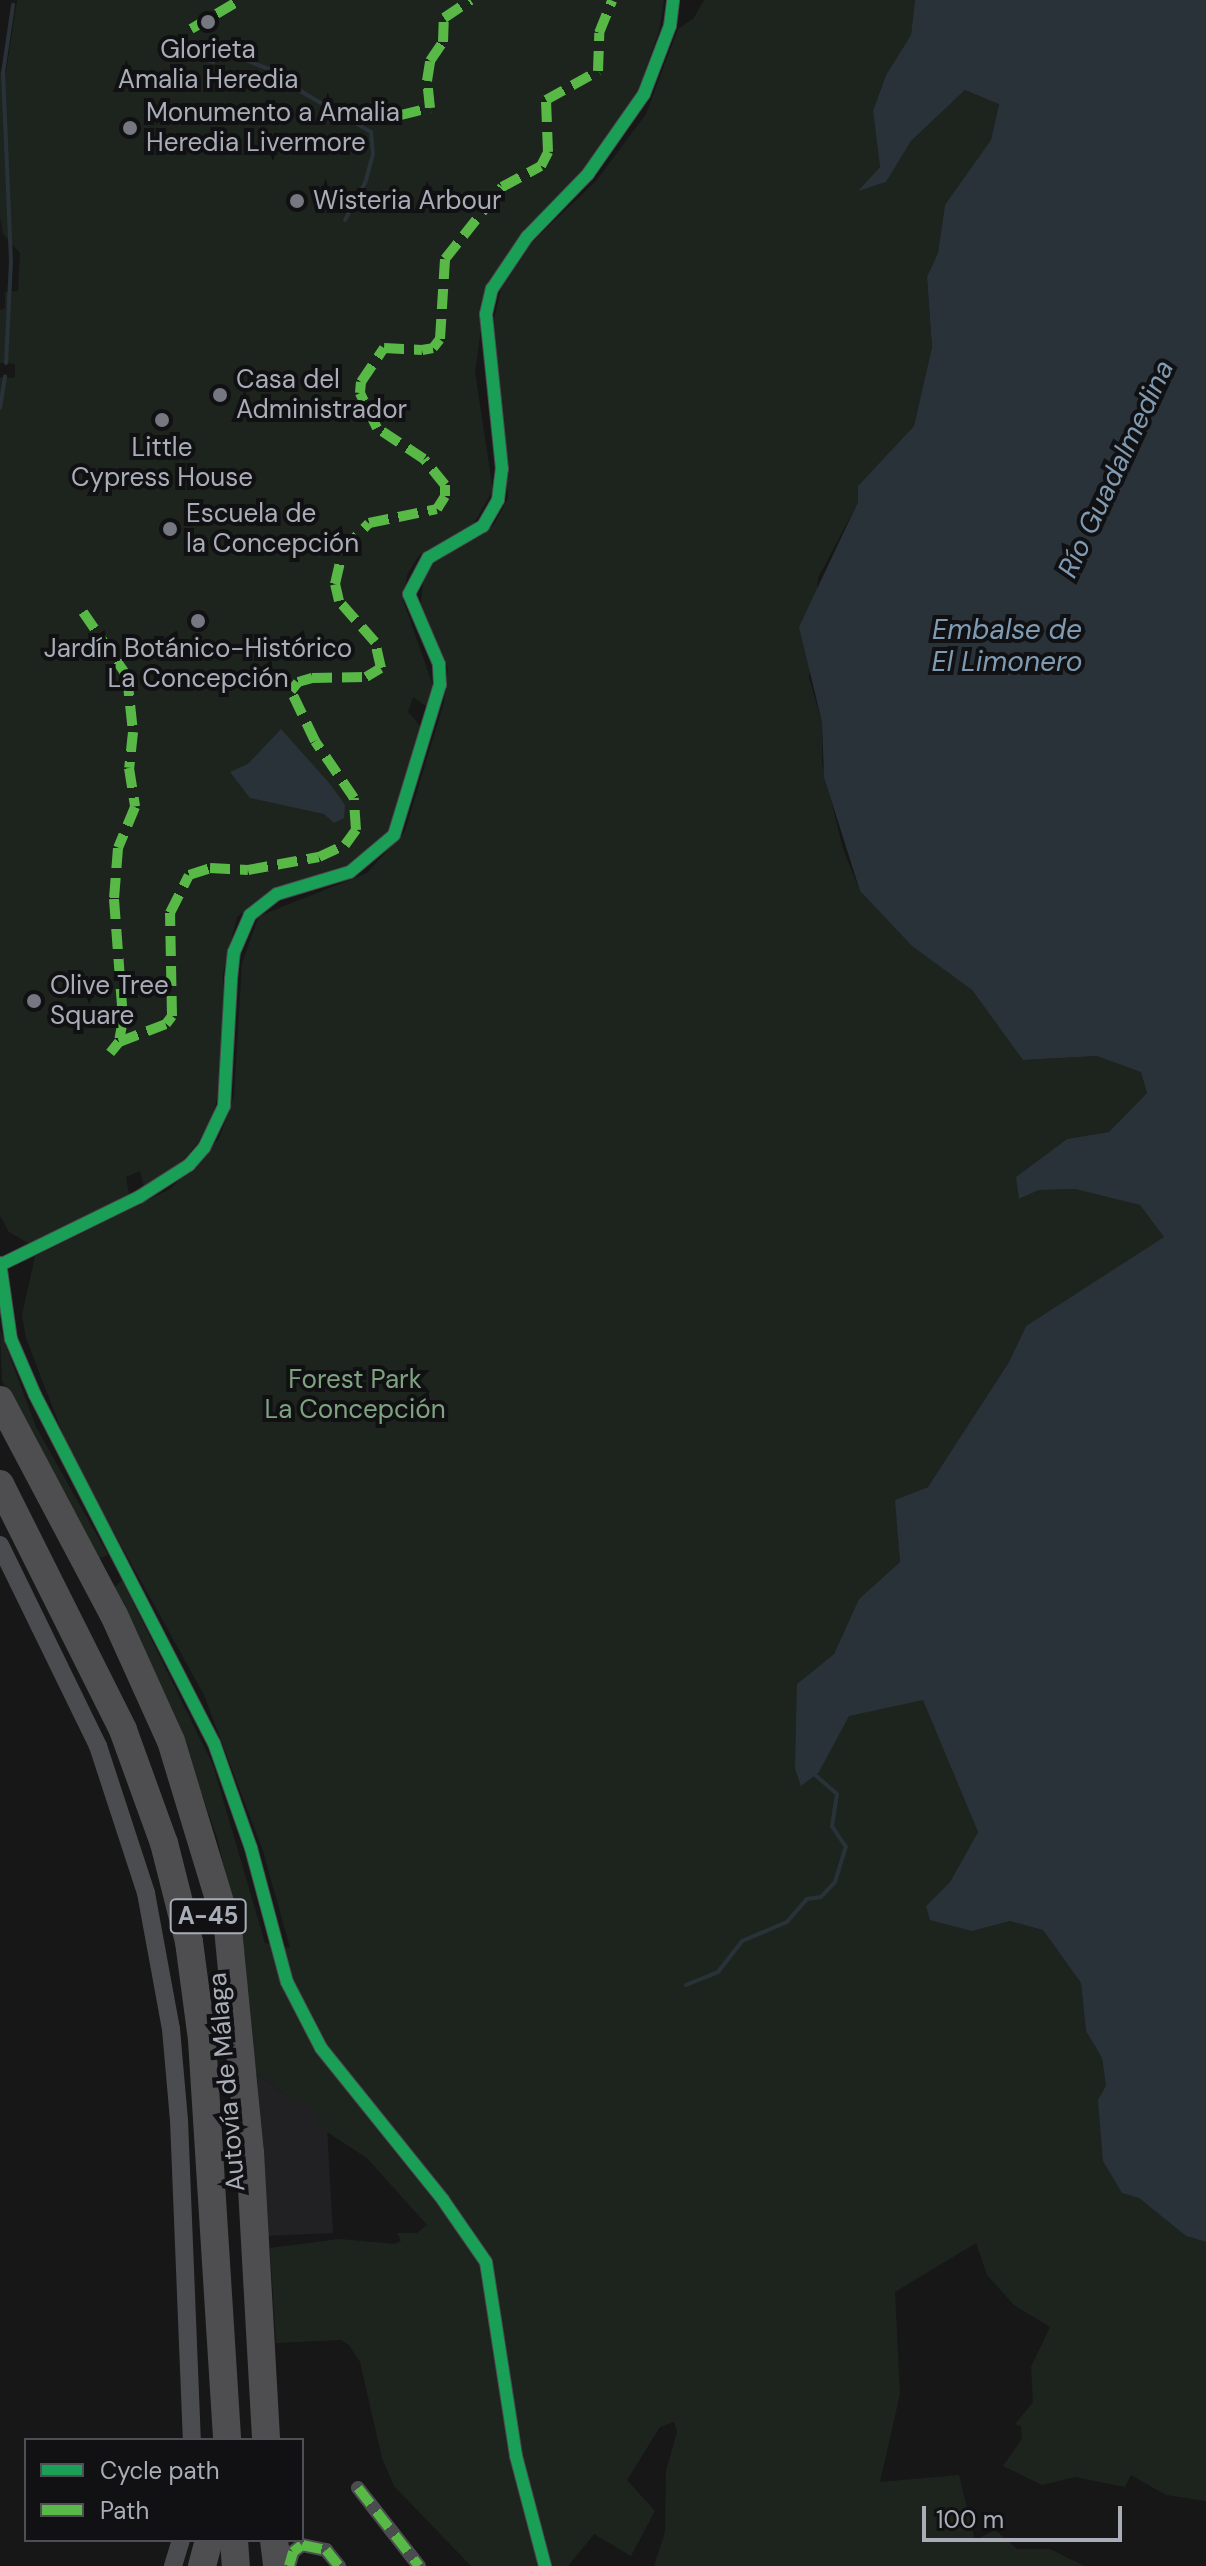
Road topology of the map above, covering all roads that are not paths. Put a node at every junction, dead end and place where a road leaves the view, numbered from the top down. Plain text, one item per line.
1 (673, 0) edge
2 (0, 1264) edge
3 (0, 1400) edge
4 (0, 1433) edge
5 (0, 1484) edge
6 (0, 1545) edge
7 (225, 2435) edge
8 (192, 2438) edge
9 (251, 2438) edge
10 (266, 2438) edge
11 (358, 2488) dead end
12 (180, 2542) edge
13 (208, 2542) edge
14 (234, 2542) edge
15 (256, 2542) edge
16 (274, 2542) edge
17 (173, 2566) edge
18 (202, 2566) edge
19 (236, 2566) edge
20 (258, 2566) edge
21 (277, 2566) edge
22 (289, 2566) edge
23 (339, 2566) edge
24 (419, 2566) edge
25 (545, 2566) edge

1 - 2 street
2 - 25 street
3 - 10 highway
4 - 9 highway, Autovía de Málaga / A-45
5 - 7 highway, Autovía de Málaga / A-45
6 - 8 street
11 - 24 street
12 - 17 street
13 - 18 highway
14 - 19 highway
15 - 20 highway
16 - 21 highway
22 - 23 street

